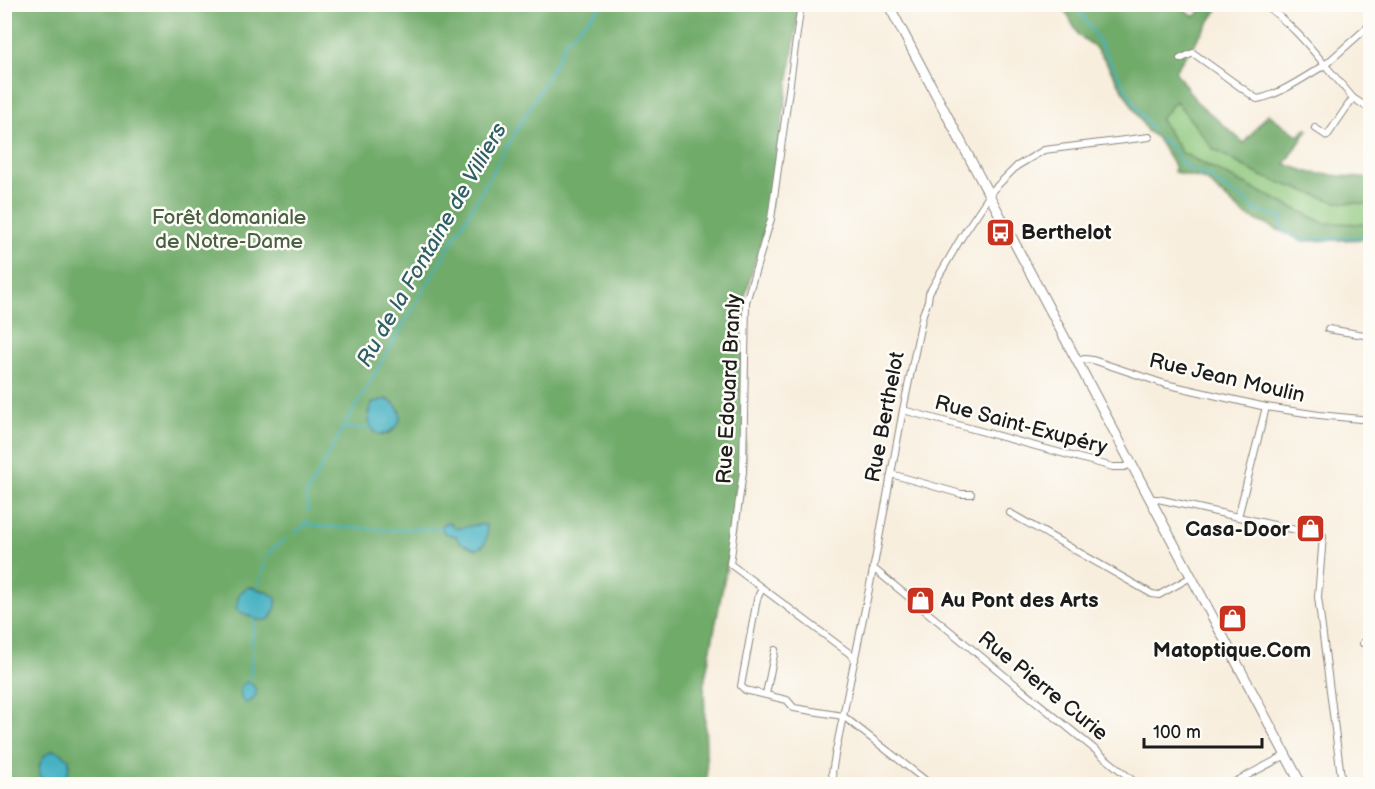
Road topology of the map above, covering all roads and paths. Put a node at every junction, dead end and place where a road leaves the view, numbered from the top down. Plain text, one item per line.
1 (801, 4) edge
2 (888, 4) edge
3 (1263, 4) edge
4 (1371, 25) edge
5 (1180, 59) dead end
6 (1325, 65) junction
7 (1353, 98) junction
8 (1371, 109) edge
9 (1315, 128) dead end
10 (1149, 137) dead end
11 (989, 196) junction
12 (1328, 329) dead end
13 (1371, 336) edge
14 (1077, 361) junction
15 (1266, 407) junction
16 (903, 410) junction
17 (1371, 420) edge
18 (1131, 464) junction
19 (891, 474) junction
20 (971, 494) dead end
21 (1150, 499) junction
22 (1010, 513) dead end
23 (1238, 517) junction
24 (873, 568) junction
25 (1191, 577) junction
26 (762, 588) junction
27 (1363, 643) dead end
28 (1371, 645) edge
29 (775, 650) dead end
30 (855, 660) junction
31 (766, 694) junction
32 (843, 716) junction
33 (1286, 755) junction
34 (836, 784) edge
35 (841, 784) edge
36 (930, 784) edge
37 (1137, 784) edge
38 (1231, 784) edge
39 (1301, 784) edge
40 (1342, 784) edge

1 - 26 street, Rue Edouard Branly
2 - 11 main road
3 - 6 street
4 - 6 street
5 - 6 street
6 - 7 street
7 - 8 street
7 - 9 street
10 - 11 street, Rue Berthelot
11 - 14 main road
11 - 16 street, Rue Berthelot
12 - 13 street
14 - 15 street, Rue Jean Moulin
14 - 18 main road
15 - 17 street, Rue Jean Moulin
15 - 23 street
16 - 18 street, Rue Saint-Exupéry
16 - 19 street, Rue Berthelot
18 - 21 main road
19 - 20 street
19 - 24 street, Rue Berthelot
21 - 23 street
21 - 25 main road
22 - 25 street
23 - 40 street
24 - 30 street, Rue Berthelot
24 - 37 street, Rue Pierre Curie
25 - 33 main road
26 - 30 street
26 - 31 street
27 - 28 street
29 - 31 street
30 - 32 street, Rue Berthelot
31 - 32 street
32 - 34 street, Rue Berthelot
32 - 36 street
33 - 38 street
33 - 39 main road
34 - 35 street

